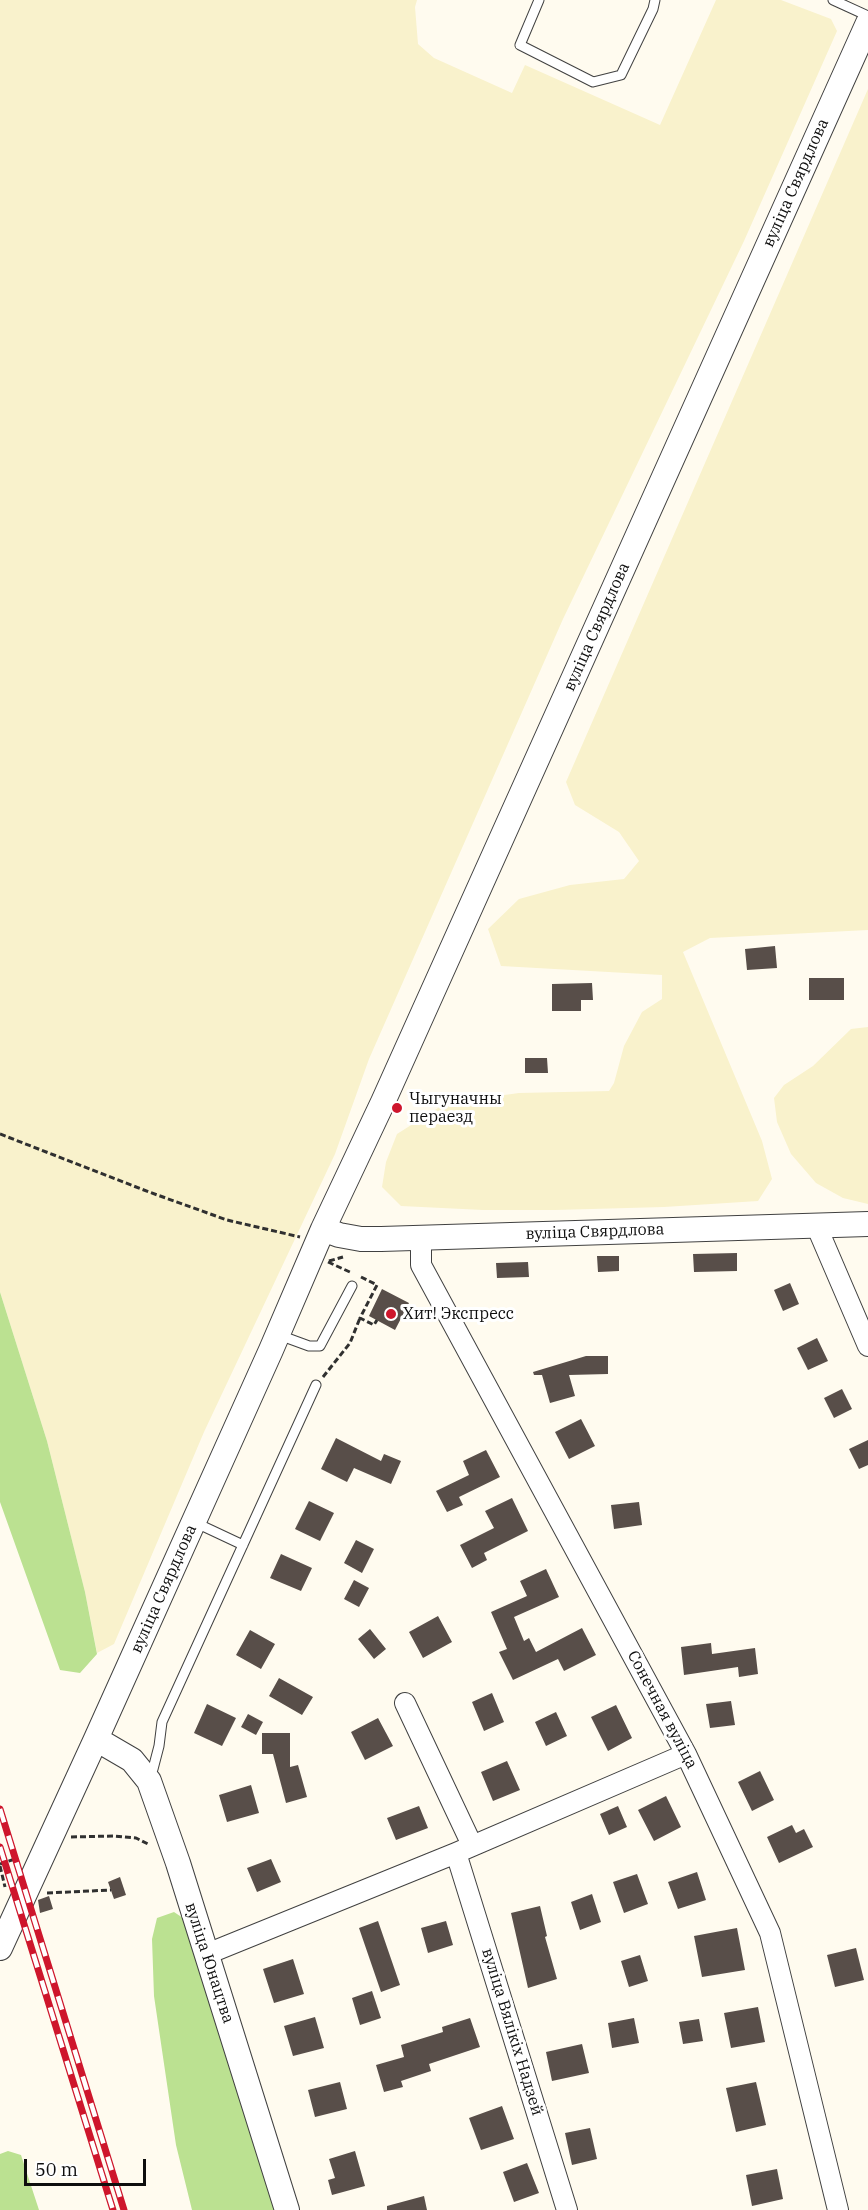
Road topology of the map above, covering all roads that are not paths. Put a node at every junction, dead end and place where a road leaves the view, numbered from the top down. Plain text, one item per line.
1 (539, 0) edge
2 (655, 0) edge
3 (832, 0) edge
4 (868, 16) edge
5 (868, 23) edge
6 (868, 1224) edge
7 (816, 1225) junction
8 (313, 1233) junction
9 (421, 1237) junction
10 (352, 1286) dead end
11 (278, 1335) junction
12 (868, 1346) edge
13 (316, 1385) road end
14 (194, 1522) junction
15 (243, 1545) junction
16 (405, 1703) dead end
17 (96, 1739) junction
18 (686, 1754) junction
19 (145, 1775) junction
20 (464, 1849) junction
21 (0, 1948) edge
22 (207, 1954) junction
23 (287, 2210) edge
24 (567, 2210) edge
25 (838, 2210) edge

1 - 2 lane
3 - 4 lane
5 - 8 street, вуліца Свярдлова
6 - 7 street, вуліца Свярдлова
7 - 9 street, вуліца Свярдлова
7 - 12 street
8 - 9 street, вуліца Свярдлова
8 - 11 street, вуліца Свярдлова
9 - 18 street, Сонечная вуліца
10 - 11 lane
11 - 14 street, вуліца Свярдлова
13 - 15 lane
14 - 15 lane
14 - 17 street, вуліца Свярдлова
15 - 19 lane
16 - 20 street, вуліца Вялікіх Надзей
17 - 19 street, вуліца Юнацтва
17 - 21 street, вуліца Свярдлова
18 - 20 street
18 - 25 street, Сонечная вуліца
19 - 22 street, вуліца Юнацтва
20 - 22 street
20 - 24 street, вуліца Вялікіх Надзей
22 - 23 street, вуліца Юнацтва

